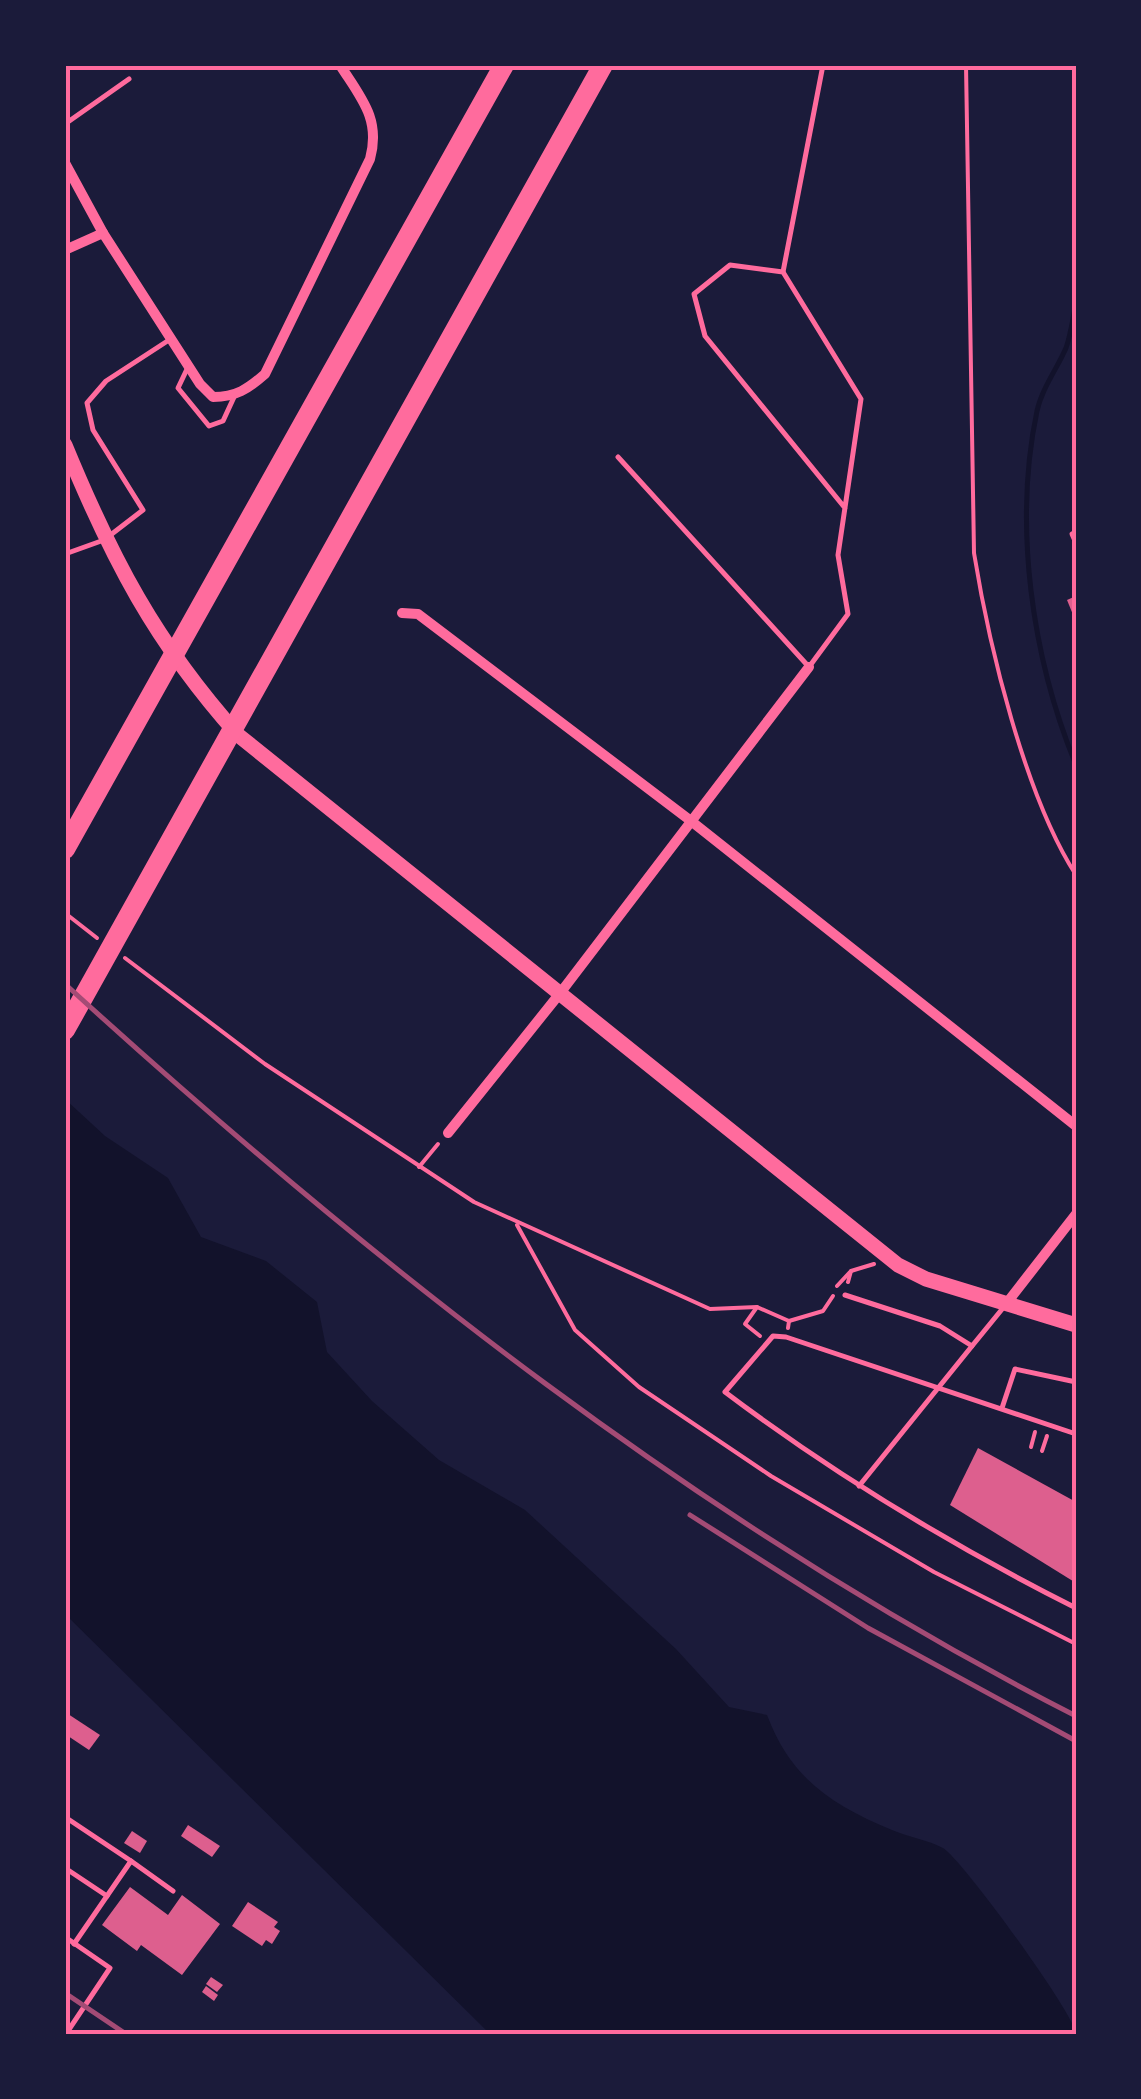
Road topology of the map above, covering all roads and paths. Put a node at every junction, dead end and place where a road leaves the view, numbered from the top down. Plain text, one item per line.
1 (340, 65) edge
2 (504, 65) edge
3 (603, 65) edge
4 (823, 65) edge
5 (966, 65) edge
6 (129, 79) dead end
7 (65, 124) edge
8 (65, 163) edge
9 (103, 233) junction
10 (65, 250) edge
11 (783, 272) junction
12 (171, 339) junction
13 (188, 366) junction
14 (235, 395) junction
15 (65, 444) edge
16 (618, 457) dead end
17 (845, 508) junction
18 (1076, 532) edge
19 (104, 540) junction
20 (1076, 543) edge
21 (65, 554) edge
22 (402, 613) dead end
23 (809, 666) junction
24 (691, 820) junction
25 (65, 849) edge
26 (1076, 875) edge
27 (65, 914) edge
28 (108, 946) dead end
29 (123, 957) dead end
30 (561, 992) junction
31 (65, 1030) edge
32 (1076, 1126) edge
33 (448, 1132) joint
34 (420, 1167) junction
35 (1076, 1214) edge
36 (517, 1224) junction
37 (870, 1266) dead end
38 (845, 1295) joint
39 (831, 1296) junction
40 (1006, 1304) junction
41 (757, 1307) junction
42 (790, 1321) junction
43 (1076, 1326) edge
44 (786, 1337) junction
45 (767, 1342) junction
46 (972, 1346) junction
47 (1076, 1382) edge
48 (941, 1388) junction
49 (1002, 1408) junction
50 (1076, 1434) edge
51 (859, 1486) junction
52 (1076, 1608) edge
53 (1076, 1644) edge
54 (65, 1817) edge
55 (131, 1861) junction
56 (65, 1868) edge
57 (173, 1891) dead end
58 (107, 1896) junction
59 (65, 1938) edge
60 (74, 1944) junction
61 (66, 2034) edge

1 - 14 street
2 - 25 highway
3 - 31 highway
4 - 11 lane
5 - 26 path
6 - 7 lane
8 - 9 street
9 - 10 street
9 - 12 street
11 - 17 lane
11 - 17 lane
12 - 13 street
12 - 19 lane
13 - 14 street
13 - 14 lane
15 - 19 main road
16 - 23 lane
17 - 23 lane
18 - 20 lane
19 - 21 lane
19 - 30 main road
22 - 24 street
23 - 24 street
24 - 30 street
24 - 32 street
27 - 28 path
29 - 34 path
30 - 33 street
30 - 40 main road
33 - 34 path
34 - 36 path
35 - 40 street
36 - 41 path
36 - 53 path
37 - 39 path
38 - 39 path
38 - 46 lane
39 - 42 path
40 - 43 main road
40 - 46 lane
41 - 42 path
41 - 45 path
42 - 44 path
44 - 45 lane
44 - 48 lane
45 - 51 lane
46 - 48 lane
47 - 49 lane
48 - 49 lane
48 - 51 lane
49 - 50 lane
51 - 52 lane
54 - 55 lane
55 - 57 lane
55 - 58 lane
56 - 58 lane
58 - 60 lane
59 - 60 lane
60 - 61 lane

